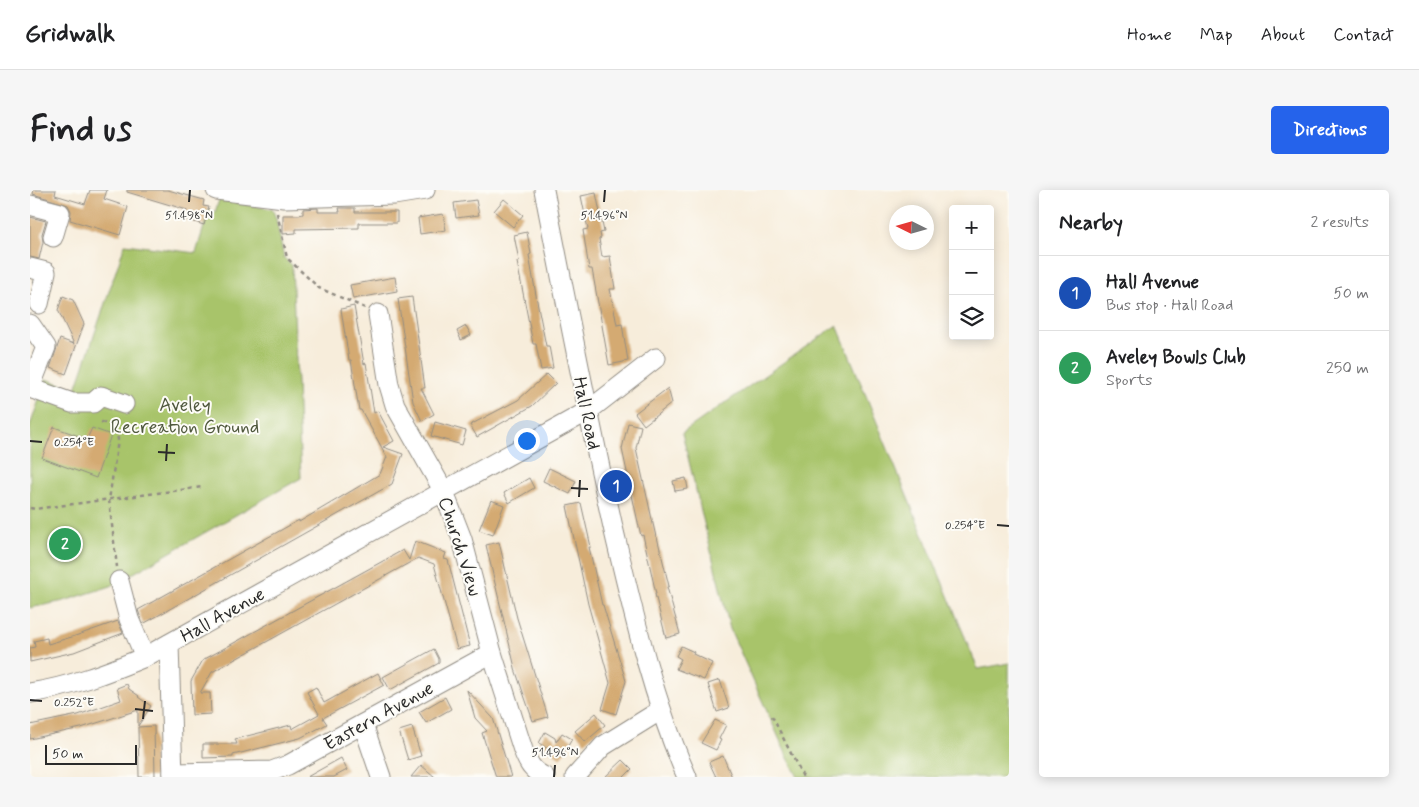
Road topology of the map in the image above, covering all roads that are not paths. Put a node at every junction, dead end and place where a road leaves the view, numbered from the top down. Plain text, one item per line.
1 (216, 190) edge
2 (425, 190) edge
3 (544, 190) edge
4 (279, 195) edge
5 (30, 205) edge
6 (53, 236) dead end
7 (30, 268) edge
8 (39, 304) dead end
9 (378, 314) road end
10 (30, 324) edge
11 (656, 358) dead end
12 (30, 388) edge
13 (124, 404) dead end
14 (588, 411) junction
15 (443, 490) junction
16 (119, 580) road end
17 (169, 644) junction
18 (492, 653) junction
19 (145, 657) junction
20 (30, 694) edge
21 (661, 710) junction
22 (363, 724) junction
23 (584, 774) edge
24 (173, 775) edge
25 (381, 777) edge
26 (545, 777) edge
27 (687, 777) edge

1 - 4 street
2 - 4 street
3 - 14 street, Hall Road
5 - 6 street
7 - 8 street
9 - 15 street, Church View
10 - 12 street
11 - 14 street, Hall Avenue
12 - 13 street
14 - 15 street, Hall Avenue
14 - 21 street, Hall Road
15 - 17 street, Hall Avenue
15 - 18 street, Church View
16 - 19 street
17 - 19 street, Hall Avenue
17 - 24 street
18 - 22 street, Eastern Avenue
18 - 26 street, Church View
19 - 20 street, Hall Avenue
21 - 23 street
21 - 27 street, Hall Road
22 - 24 street, Eastern Avenue
22 - 25 street

